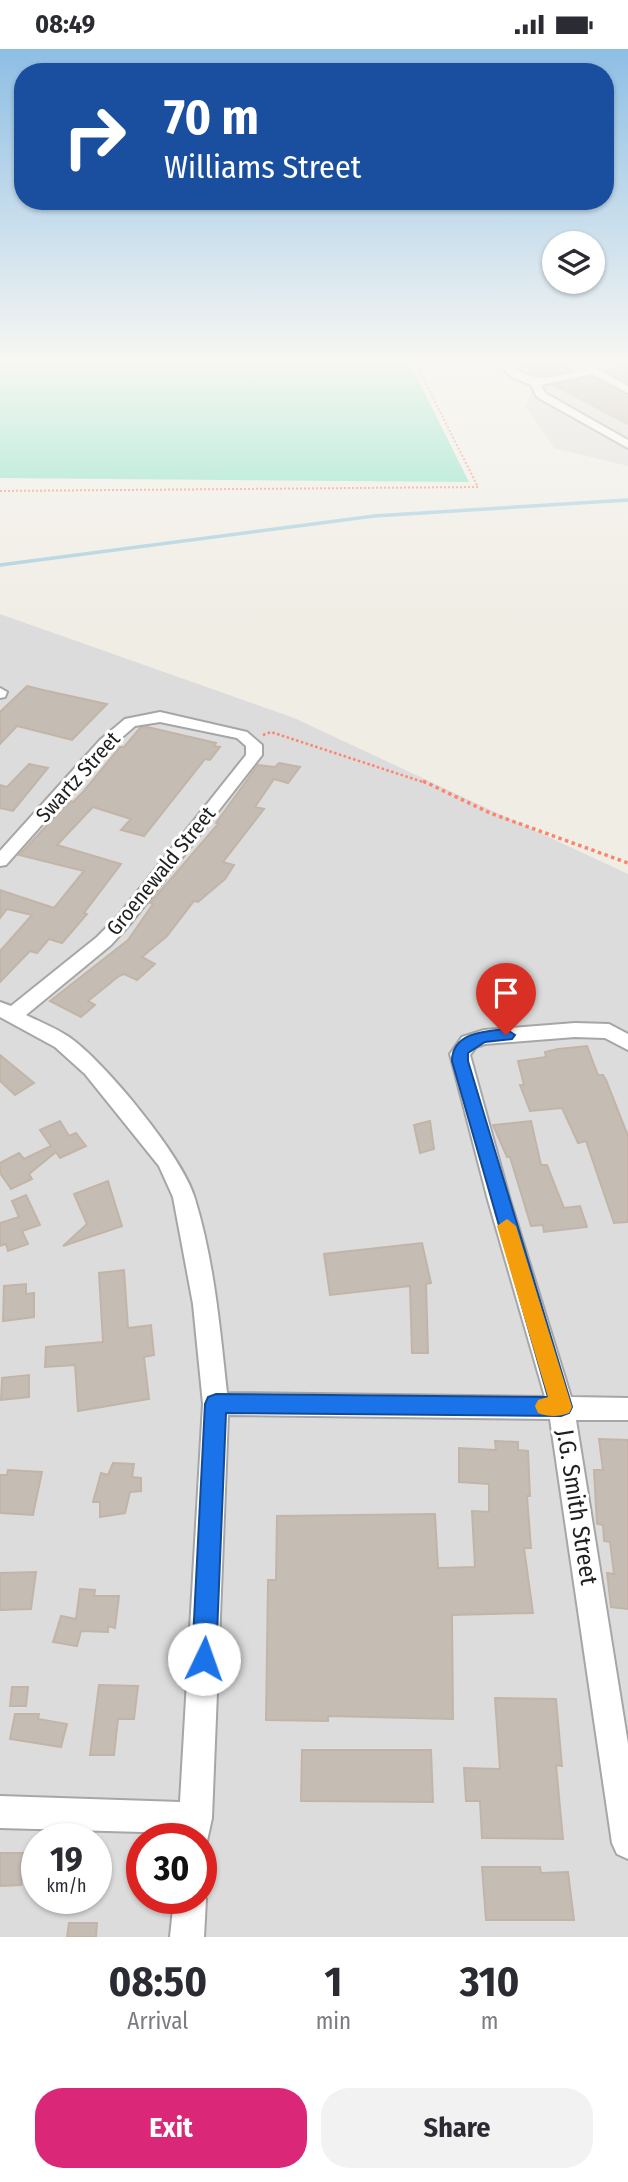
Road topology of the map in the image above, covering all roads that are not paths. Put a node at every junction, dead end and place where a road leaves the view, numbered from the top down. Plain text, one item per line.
1 (250, 740) joint
2 (0, 861) edge
3 (6, 1012) edge
4 (628, 1043) edge
5 (216, 1404) junction
6 (561, 1407) junction
7 (628, 1409) edge
8 (0, 1812) edge
9 (126, 1823) edge
10 (195, 1823) edge
11 (628, 1843) edge
12 (189, 1914) edge
13 (187, 1937) edge

1 - 2 street, Swartz Street
1 - 3 street, Groenewald Street
3 - 5 street
4 - 6 street, J.G. Smith Street
5 - 6 street
5 - 10 street
6 - 7 street
6 - 11 street, J.G. Smith Street
8 - 9 street
12 - 13 street

